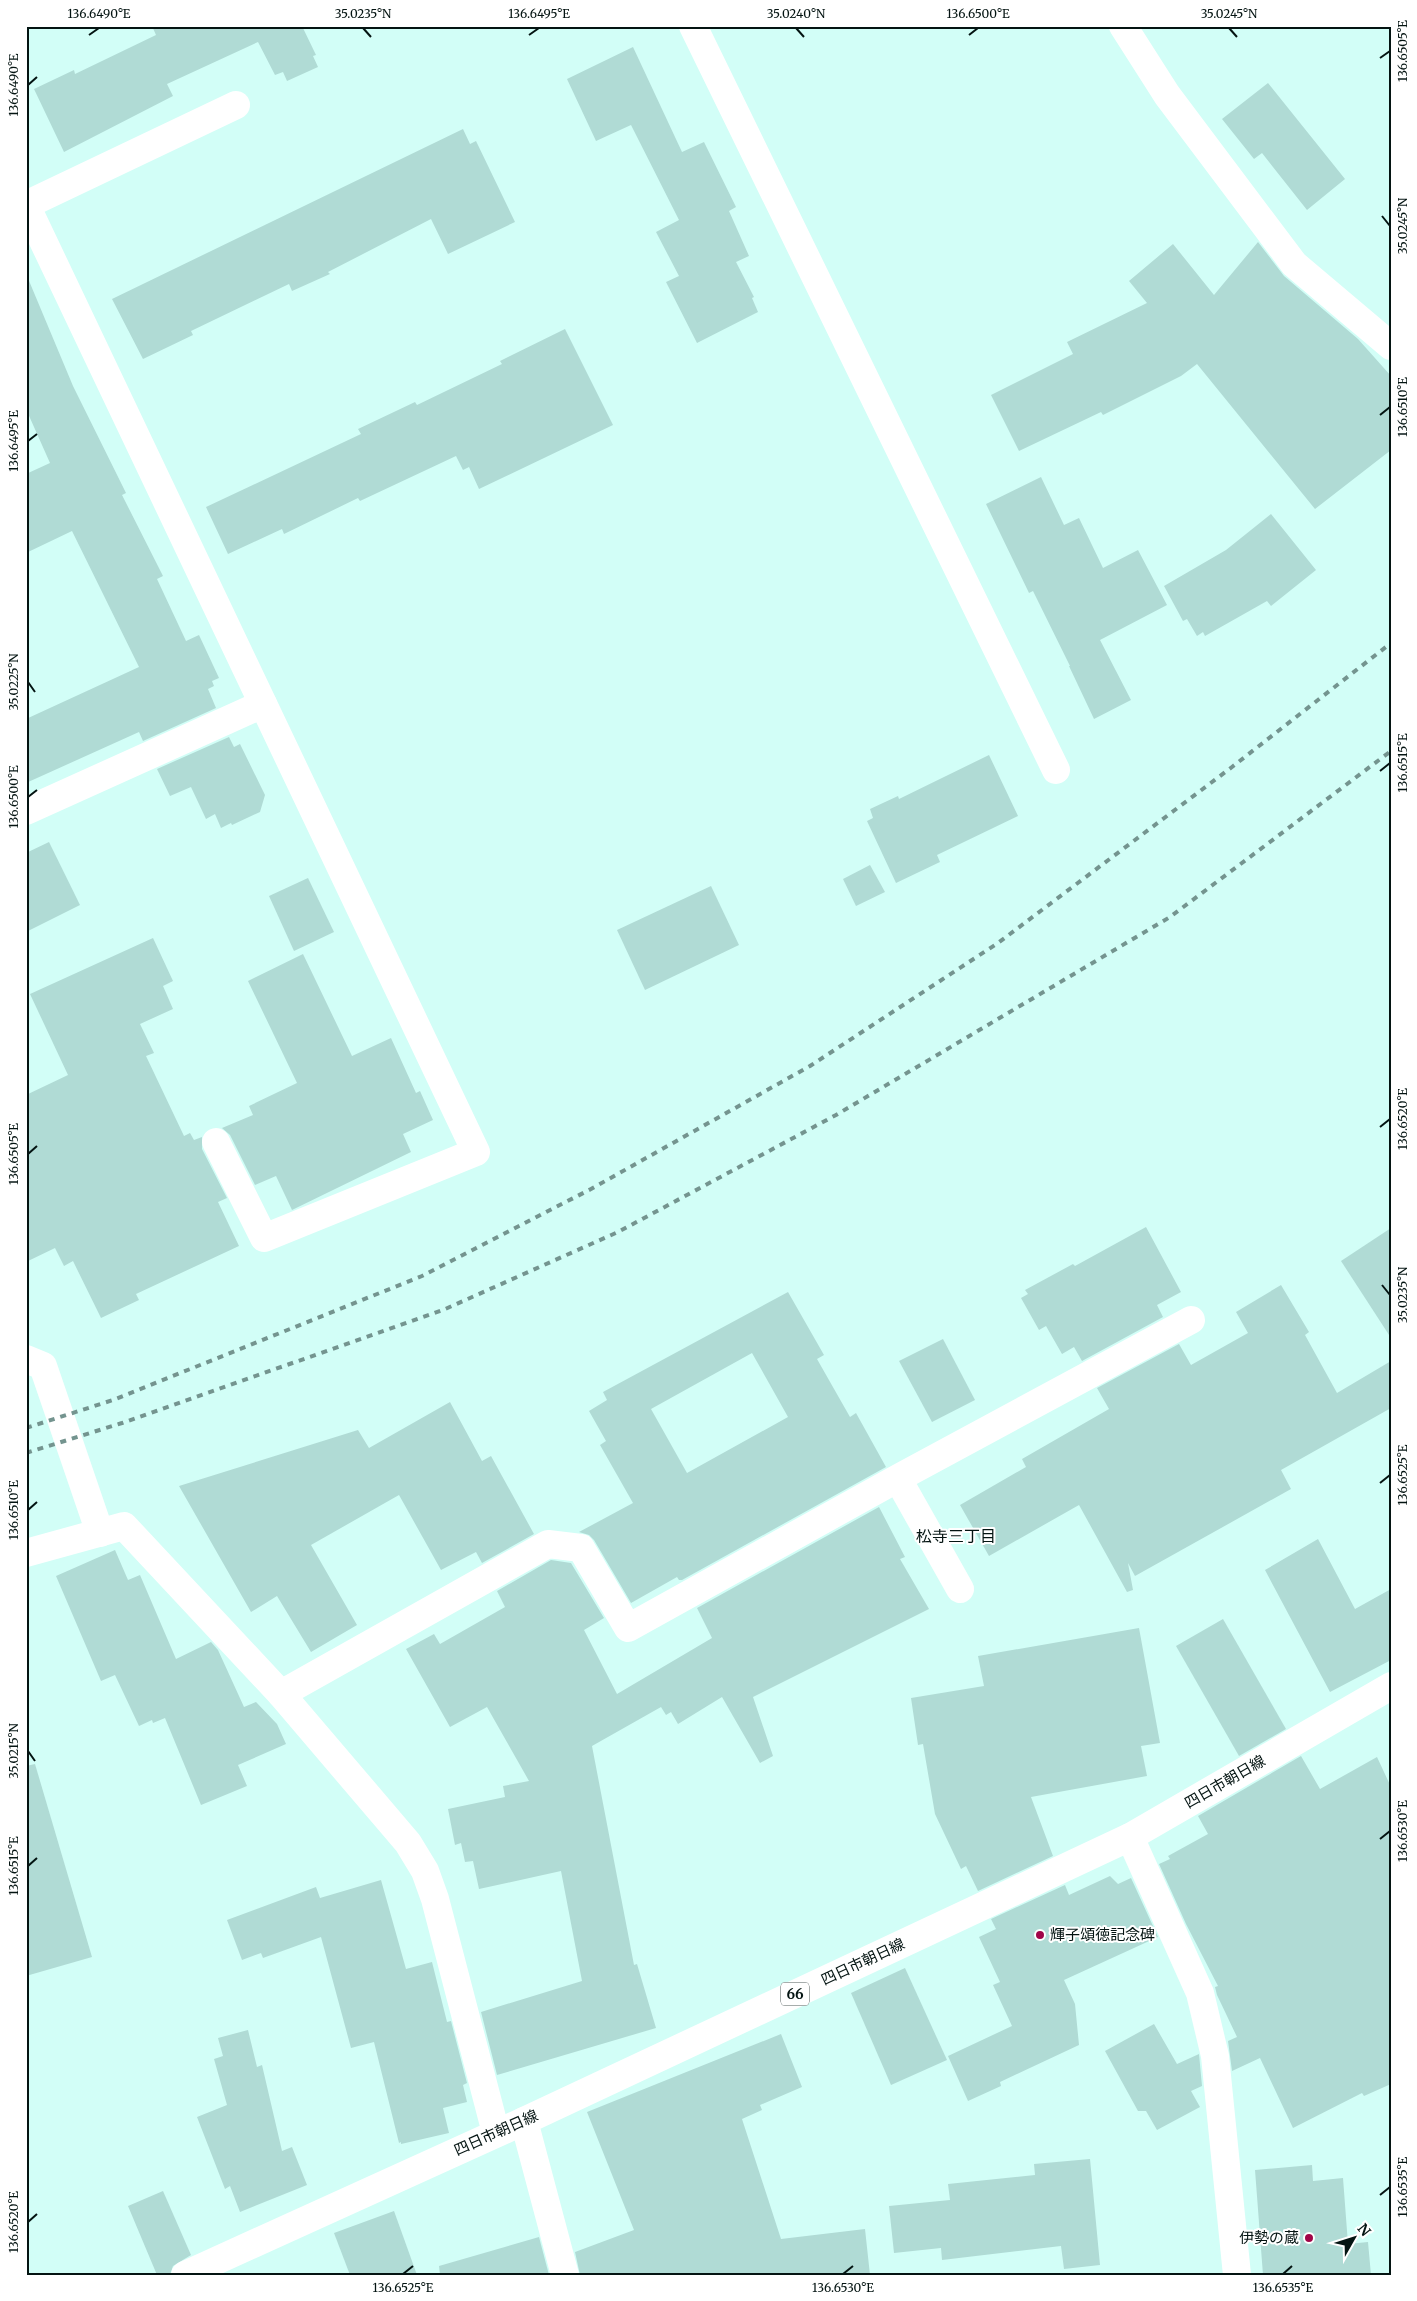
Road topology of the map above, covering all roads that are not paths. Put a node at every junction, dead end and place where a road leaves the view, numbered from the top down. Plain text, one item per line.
1 (693, 26) edge
2 (1123, 26) edge
3 (236, 105) dead end
4 (26, 205) edge
5 (1391, 346) edge
6 (263, 704) junction
7 (1056, 770) dead end
8 (26, 811) edge
9 (216, 1142) dead end
10 (1191, 1320) dead end
11 (26, 1359) edge
12 (898, 1479) junction
13 (100, 1533) junction
14 (26, 1553) edge
15 (960, 1589) dead end
16 (1391, 1686) edge
17 (281, 1694) junction
18 (1130, 1836) junction
19 (524, 2121) junction
20 (496, 2132) junction
21 (185, 2275) edge
22 (566, 2275) edge
23 (1237, 2275) edge

1 - 7 street
2 - 5 street
3 - 4 street
4 - 6 street
6 - 8 street
6 - 9 street
10 - 12 street
11 - 13 street
12 - 15 street
12 - 17 street
13 - 14 street
13 - 17 street
16 - 18 street, 四日市朝日線 / 66
17 - 20 street
18 - 19 street, 四日市朝日線 / 66
18 - 23 street
19 - 20 street, 四日市朝日線 / 66
19 - 22 street
20 - 21 street, 四日市朝日線 / 66

